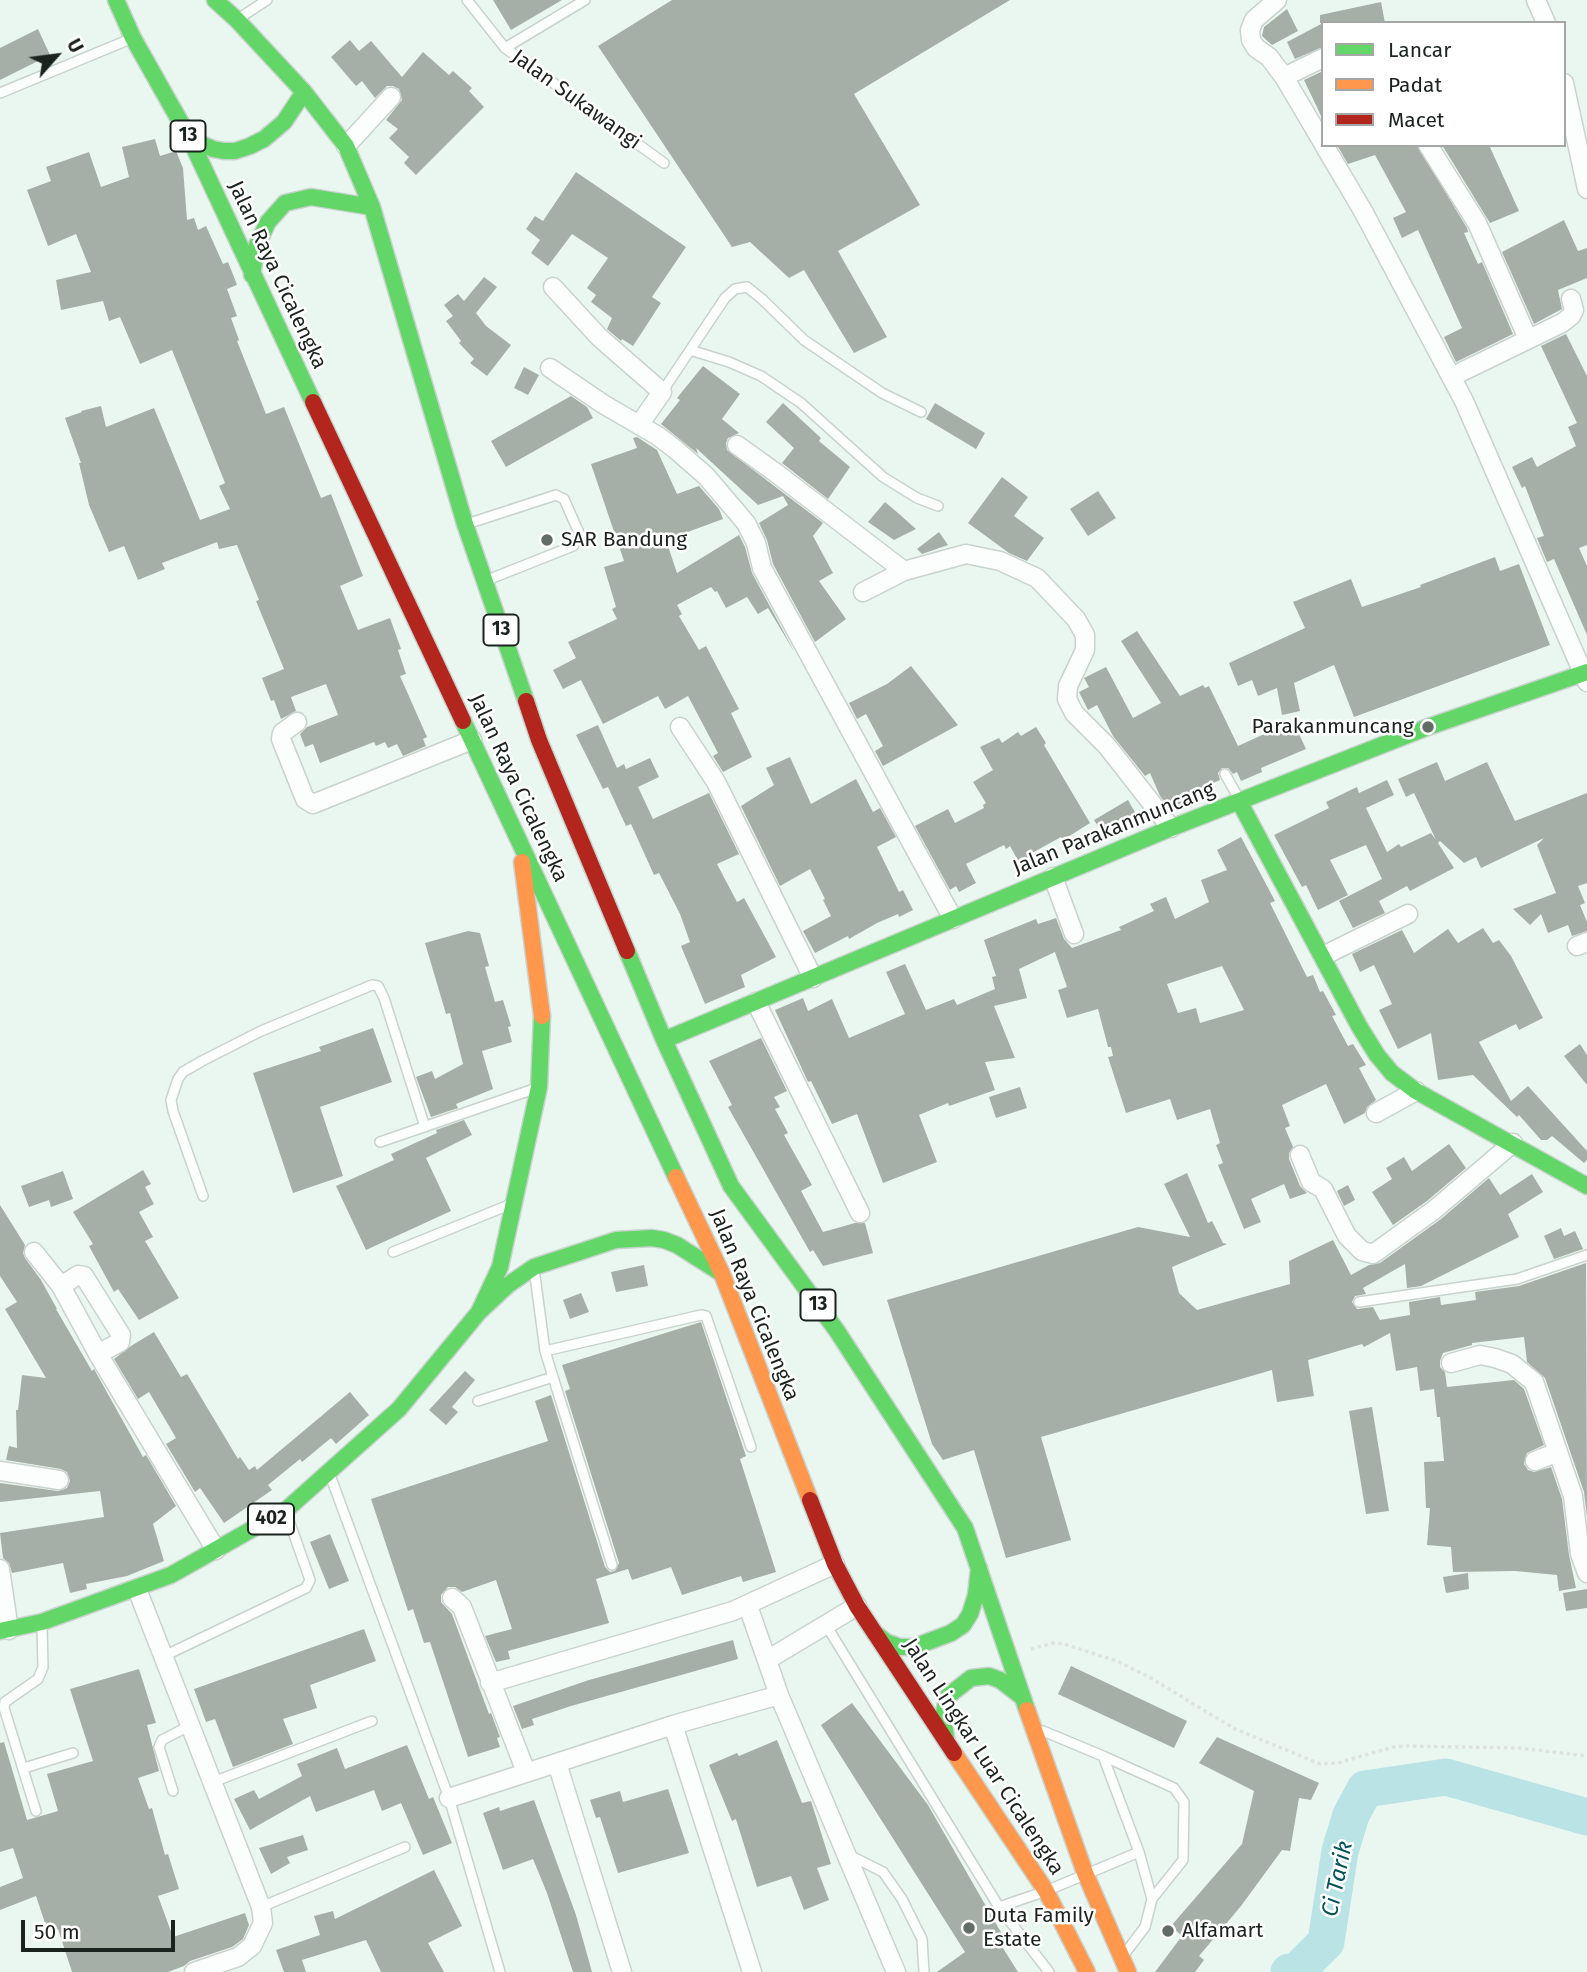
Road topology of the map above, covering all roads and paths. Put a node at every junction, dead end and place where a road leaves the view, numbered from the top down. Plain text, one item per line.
1 (116, 0) edge
2 (215, 0) edge
3 (267, 0) edge
4 (467, 0) edge
5 (585, 0) edge
6 (1277, 0) edge
7 (1536, 0) edge
8 (237, 20) junction
9 (1545, 21) edge
10 (133, 38) junction
11 (505, 48) junction
12 (1321, 59) edge
13 (1284, 77) junction
14 (304, 92) junction
15 (1566, 92) edge
16 (0, 93) edge
17 (391, 97) dead end
18 (190, 139) junction
19 (1321, 139) edge
20 (346, 146) junction
21 (1326, 147) edge
22 (1429, 147) edge
23 (664, 163) dead end
24 (1587, 189) edge
25 (372, 207) junction
26 (252, 275) junction
27 (553, 287) dead end
28 (1571, 299) dead end
29 (1528, 339) junction
30 (690, 350) junction
31 (550, 368) dead end
32 (1451, 377) junction
33 (662, 392) junction
34 (921, 412) dead end
35 (639, 425) junction
36 (737, 445) dead end
37 (938, 506) dead end
38 (465, 524) junction
39 (904, 571) junction
40 (484, 582) junction
41 (863, 592) dead end
42 (1586, 676) edge
43 (297, 722) dead end
44 (680, 727) dead end
45 (472, 740) junction
46 (1225, 774) dead end
47 (1240, 801) junction
48 (1171, 828) junction
49 (519, 839) junction
50 (1053, 877) junction
51 (1408, 914) dead end
52 (953, 919) junction
53 (1074, 934) dead end
54 (1323, 956) junction
55 (813, 978) junction
56 (756, 1002) junction
57 (664, 1040) junction
58 (539, 1087) junction
59 (1416, 1091) junction
60 (1376, 1113) dead end
61 (425, 1127) junction
62 (380, 1142) dead end
63 (1513, 1143) junction
64 (1300, 1155) dead end
65 (1587, 1186) edge
66 (202, 1196) dead end
67 (514, 1203) junction
68 (860, 1213) dead end
69 (34, 1252) dead end
70 (393, 1252) dead end
71 (1587, 1255) edge
72 (534, 1267) junction
73 (722, 1274) junction
74 (61, 1286) junction
75 (1359, 1302) dead end
76 (479, 1312) junction
77 (545, 1351) junction
78 (98, 1354) junction
79 (1451, 1363) dead end
80 (552, 1377) junction
81 (478, 1401) dead end
82 (751, 1447) dead end
83 (1558, 1452) junction
84 (1535, 1461) dead end
85 (0, 1471) edge
86 (330, 1474) junction
87 (59, 1480) dead end
88 (286, 1510) junction
89 (216, 1550) junction
90 (835, 1564) junction
91 (612, 1565) dead end
92 (979, 1566) junction
93 (0, 1569) edge
94 (1587, 1573) edge
95 (137, 1589) junction
96 (452, 1598) dead end
97 (748, 1606) junction
98 (856, 1606) junction
99 (42, 1622) junction
100 (826, 1625) junction
101 (4, 1630) edge
102 (876, 1633) junction
103 (162, 1657) junction
104 (1009, 1657) junction
105 (767, 1660) junction
106 (490, 1683) junction
107 (779, 1695) junction
108 (1022, 1697) junction
109 (372, 1721) dead end
110 (191, 1725) junction
111 (674, 1725) junction
112 (1032, 1726) junction
113 (946, 1738) junction
114 (73, 1753) dead end
115 (1103, 1756) junction
116 (1587, 1756) edge
117 (557, 1763) junction
118 (24, 1768) junction
119 (526, 1772) junction
120 (213, 1782) junction
121 (173, 1791) dead end
122 (449, 1798) junction
123 (36, 1811) dead end
124 (405, 1847) dead end
125 (1139, 1852) junction
126 (846, 1854) junction
127 (1084, 1873) junction
128 (1046, 1891) junction
129 (1152, 1899) junction
130 (261, 1907) junction
131 (999, 1908) junction
132 (1125, 1965) edge
133 (194, 1972) edge
134 (500, 1972) edge
135 (622, 1972) edge
136 (752, 1972) edge
137 (896, 1972) edge
138 (925, 1972) edge
139 (1049, 1972) edge
140 (1087, 1972) edge

1 - 10 main road, Jalan Raya Cicalengka / 13
2 - 8 main road, Jalan Raya Cicalengka / 13
3 - 8 lane
4 - 11 lane, Jalan Sukawangi
5 - 11 lane
6 - 13 street
7 - 9 street
8 - 14 main road, Jalan Raya Cicalengka / 13
10 - 16 lane
10 - 18 main road, Jalan Raya Cicalengka / 13
11 - 23 lane, Jalan Sukawangi
12 - 13 street
13 - 19 street
14 - 18 main road
14 - 20 main road, Jalan Raya Cicalengka / 13
15 - 24 street
17 - 20 street
18 - 26 main road, Jalan Raya Cicalengka / 13
20 - 25 main road, Jalan Raya Cicalengka / 13
21 - 32 street
22 - 29 street
25 - 26 main road
25 - 38 main road, Jalan Raya Cicalengka / 13
26 - 45 main road, Jalan Raya Cicalengka / 13
27 - 33 street
28 - 29 street
29 - 32 street
30 - 33 lane
30 - 34 lane
30 - 37 lane
31 - 35 street
32 - 42 street
33 - 35 street
35 - 52 street
36 - 39 street
38 - 40 main road, Jalan Raya Cicalengka / 13
38 - 40 lane
39 - 41 street
39 - 48 street
40 - 57 main road, Jalan Raya Cicalengka / 13
42 - 47 main road, Jalan Parakanmuncang
43 - 45 street
44 - 55 street
45 - 49 main road, Jalan Raya Cicalengka / 13
46 - 47 lane
47 - 48 main road, Jalan Parakanmuncang
47 - 54 main road
48 - 50 main road, Jalan Parakanmuncang
49 - 58 main road, 402
49 - 73 main road, Jalan Raya Cicalengka / 13
50 - 52 main road, Jalan Parakanmuncang
50 - 53 street
51 - 54 street
52 - 55 main road, Jalan Parakanmuncang
54 - 59 main road
55 - 56 main road, Jalan Parakanmuncang
56 - 57 main road, Jalan Parakanmuncang
56 - 68 street
57 - 92 main road, Jalan Raya Cicalengka / 13
58 - 61 lane
58 - 67 main road, 402
59 - 60 street
59 - 63 main road
61 - 62 lane
61 - 66 lane
63 - 64 street
63 - 65 main road
67 - 70 lane
67 - 76 main road, 402
69 - 74 street
71 - 75 lane
72 - 73 main road, 402
72 - 76 main road, 402
72 - 77 lane
73 - 90 main road, Jalan Raya Cicalengka / 13
74 - 78 street
74 - 78 street
76 - 86 main road, 402
77 - 80 lane
77 - 82 lane
78 - 89 street
79 - 83 street
80 - 81 lane
80 - 91 lane
83 - 84 street
83 - 94 street
85 - 87 street
86 - 88 main road, 402
86 - 122 lane
88 - 89 main road, 402
88 - 103 lane
89 - 95 main road, 402
90 - 97 street
90 - 98 main road, Jalan Raya Cicalengka / 13
92 - 102 main road
92 - 104 main road, Jalan Lingkar Luar Cicalengka / 13
93 - 101 street
95 - 99 main road, 402
95 - 103 street
96 - 106 street
97 - 105 street
97 - 106 street
98 - 100 street
98 - 102 main road, Jalan Lingkar Luar Cicalengka / 13
99 - 101 main road, 402
99 - 118 lane
100 - 105 street
100 - 131 lane
102 - 113 main road, Jalan Lingkar Luar Cicalengka / 13
103 - 110 street
104 - 108 main road, Jalan Lingkar Luar Cicalengka / 13
104 - 116 path
105 - 107 street
106 - 119 street
107 - 111 street
107 - 126 street
108 - 112 main road, Jalan Lingkar Luar Cicalengka / 13
108 - 113 main road
109 - 120 lane
110 - 120 street
110 - 121 lane
111 - 117 street
111 - 136 street
112 - 115 lane
112 - 127 main road, Jalan Lingkar Luar Cicalengka / 13
113 - 128 main road, Jalan Lingkar Luar Cicalengka / 13
114 - 118 lane
115 - 125 lane
115 - 129 lane
117 - 119 street
117 - 135 street
118 - 123 lane
119 - 122 street
120 - 130 street
122 - 134 lane
124 - 130 lane
125 - 127 lane
125 - 129 lane
126 - 137 street
126 - 138 lane
127 - 128 lane
127 - 132 main road, Jalan Lingkar Luar Cicalengka / 13
128 - 131 lane
128 - 140 main road, Jalan Lingkar Luar Cicalengka / 13
129 - 132 lane
130 - 133 street
131 - 139 lane

